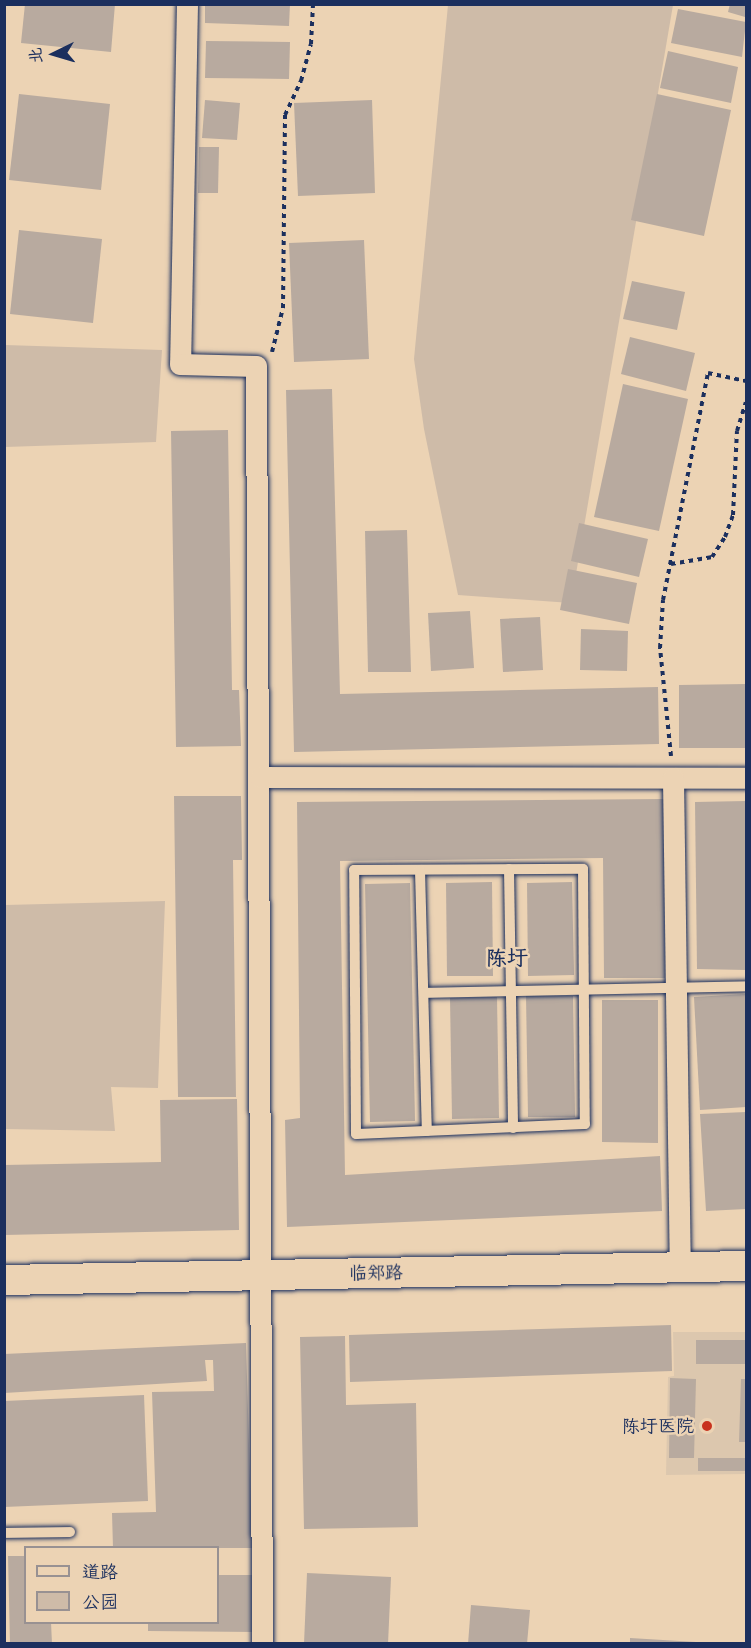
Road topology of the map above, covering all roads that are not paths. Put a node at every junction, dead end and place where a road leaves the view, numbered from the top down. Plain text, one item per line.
1 (187, 4) edge
2 (261, 777) junction
3 (673, 778) junction
4 (747, 778) edge
5 (510, 869) junction
6 (420, 870) junction
7 (747, 986) edge
8 (676, 987) junction
9 (584, 990) junction
10 (511, 991) junction
11 (424, 993) junction
12 (513, 1128) junction
13 (427, 1131) junction
14 (747, 1266) edge
15 (680, 1269) junction
16 (263, 1274) junction
17 (4, 1280) edge
18 (70, 1532) dead end
19 (4, 1533) edge
20 (262, 1644) edge

1 - 2 street
2 - 3 street
2 - 16 street
3 - 4 street
3 - 8 street
5 - 6 lane
5 - 9 lane
5 - 10 lane
6 - 11 lane
6 - 13 lane
7 - 8 lane
8 - 9 lane
8 - 15 street
9 - 10 lane
9 - 12 lane
10 - 11 lane
10 - 12 lane
11 - 13 lane
12 - 13 lane
14 - 15 main road, 临郑路
15 - 16 main road, 临郑路
16 - 17 main road, 临郑路
16 - 20 street
18 - 19 lane

